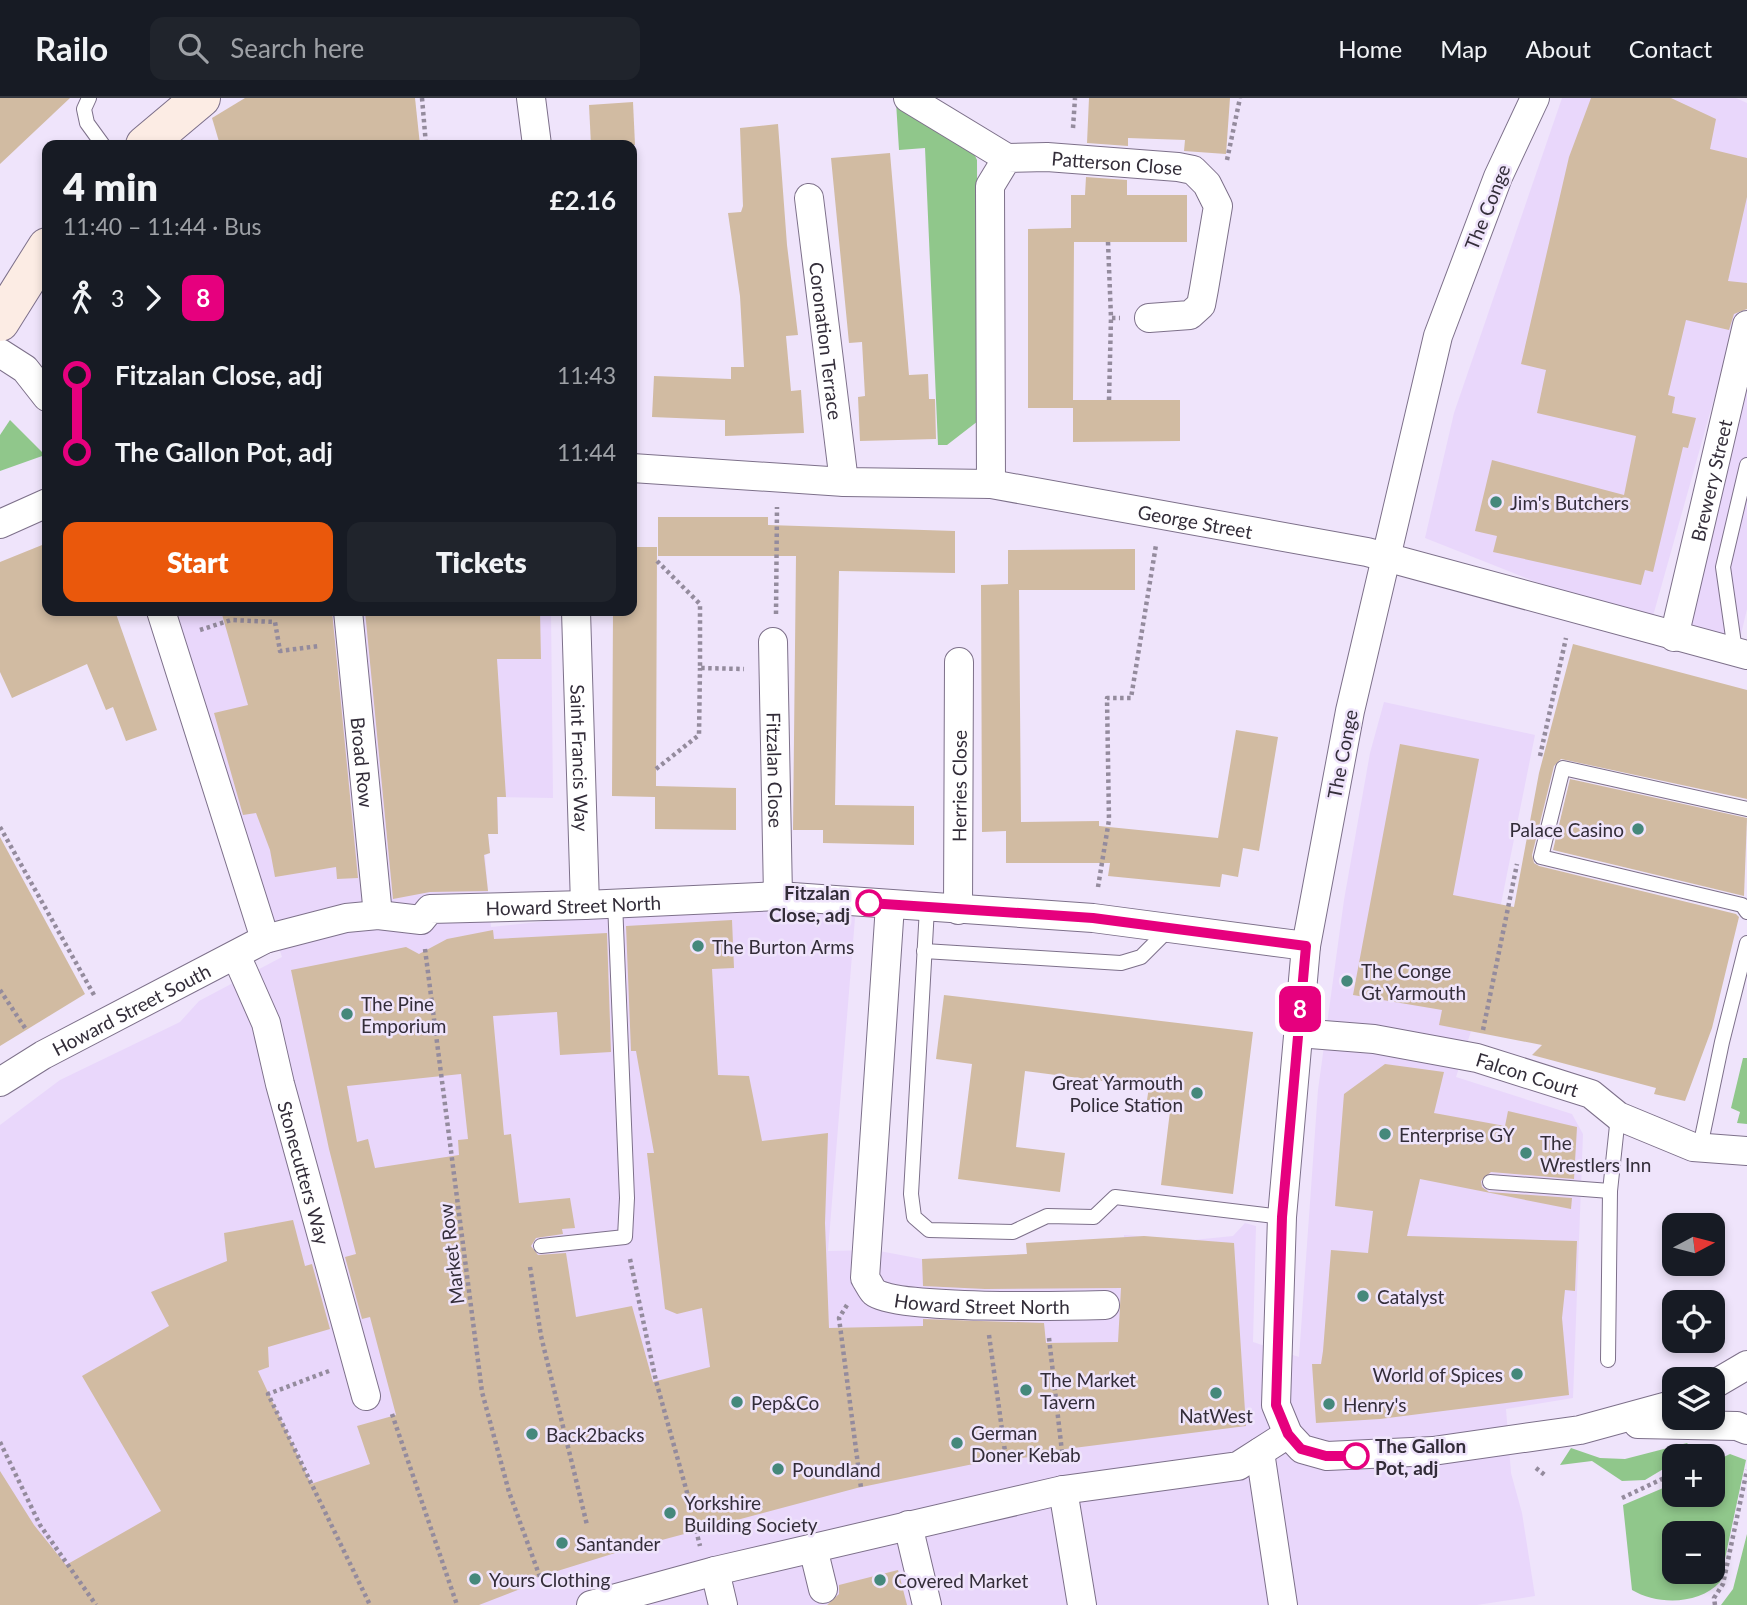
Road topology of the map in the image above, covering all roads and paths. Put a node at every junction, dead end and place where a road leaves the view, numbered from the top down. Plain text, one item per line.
1 (89, 98) edge
2 (201, 98) edge
3 (422, 98) edge
4 (531, 98) edge
5 (908, 98) edge
6 (1240, 98) edge
7 (1535, 98) edge
8 (99, 140) edge
9 (151, 140) edge
10 (426, 140) edge
11 (536, 140) edge
12 (1007, 158) junction
13 (809, 198) dead end
14 (1218, 206) junction
15 (1108, 242) dead end
16 (42, 254) edge
17 (1111, 318) junction
18 (1149, 318) joint
19 (0, 322) edge
20 (1747, 326) edge
21 (0, 353) edge
22 (42, 391) edge
23 (1109, 400) dead end
24 (1747, 465) edge
25 (637, 468) edge
26 (778, 475) junction
27 (844, 482) junction
28 (991, 484) junction
29 (42, 505) edge
30 (1161, 513) junction
31 (0, 524) edge
32 (1387, 556) junction
33 (657, 561) dead end
34 (163, 616) edge
35 (349, 616) edge
36 (576, 616) edge
37 (1674, 636) junction
38 (171, 639) junction
39 (352, 642) junction
40 (1741, 653) edge
41 (773, 656) junction
42 (959, 662) dead end
43 (700, 668) junction
44 (656, 769) dead end
45 (1747, 809) edge
46 (0, 827) edge
47 (778, 895) junction
48 (615, 902) junction
49 (586, 905) junction
50 (890, 905) junction
51 (927, 908) junction
52 (1745, 908) edge
53 (958, 910) junction
54 (378, 915) junction
55 (1093, 918) junction
56 (421, 920) junction
57 (1168, 930) junction
58 (265, 939) junction
59 (1747, 943) edge
60 (1306, 946) junction
61 (924, 951) junction
62 (236, 955) junction
63 (0, 990) edge
64 (108, 1020) junction
65 (1298, 1033) junction
66 (43, 1055) junction
67 (0, 1082) edge
68 (1618, 1116) junction
69 (1700, 1147) junction
70 (1747, 1152) edge
71 (1490, 1182) dead end
72 (1610, 1191) junction
73 (1282, 1217) junction
74 (625, 1237) junction
75 (541, 1246) joint
76 (866, 1278) junction
77 (1105, 1305) dead end
78 (985, 1306) junction
79 (1045, 1307) junction
80 (1608, 1360) dead end
81 (355, 1361) junction
82 (1747, 1365) edge
83 (1725, 1378) edge
84 (366, 1395) joint
85 (1662, 1408) edge
86 (1611, 1424) junction
87 (1747, 1430) edge
88 (1288, 1434) junction
89 (0, 1442) edge
90 (1062, 1452) dead end
91 (1260, 1452) junction
92 (1006, 1458) dead end
93 (1747, 1470) edge
94 (1662, 1479) edge
95 (861, 1488) dead end
96 (1063, 1490) junction
97 (688, 1496) dead end
98 (1622, 1498) dead end
99 (587, 1525) dead end
100 (908, 1525) junction
101 (813, 1548) junction
102 (715, 1571) junction
103 (540, 1577) dead end
104 (823, 1589) dead end
105 (620, 1600) edge
106 (96, 1605) edge
107 (370, 1605) edge
108 (457, 1605) edge
109 (591, 1605) edge
110 (723, 1605) edge
111 (926, 1605) edge
112 (1082, 1605) edge
113 (1283, 1605) edge
114 (1715, 1605) edge

1 - 8 lane
2 - 9 main road
3 - 10 path
4 - 11 street
5 - 12 street
6 - 14 path
7 - 32 street, The Conge
12 - 14 street, Patterson Close
12 - 28 street
13 - 27 street, Coronation Terrace
14 - 18 street
15 - 17 path
16 - 19 main road
17 - 18 path
17 - 23 path
20 - 37 street, Brewery Street
21 - 22 street
24 - 40 lane
25 - 26 street, George Street
26 - 27 street, George Street
26 - 41 path
27 - 28 street, George Street
28 - 30 street, George Street
29 - 31 street
30 - 32 street, George Street
30 - 55 path
32 - 37 street, George Street
32 - 60 street, The Conge
33 - 43 path
34 - 38 street
35 - 39 street, Broad Row
36 - 49 street, Saint Francis Way
37 - 40 street, George Street
38 - 39 path
38 - 58 street
39 - 54 street, Broad Row
41 - 43 path
41 - 47 street, Fitzalan Close
42 - 53 street, Herries Close
43 - 44 path
45 - 52 lane
46 - 64 path
47 - 48 street, Howard Street North
47 - 50 street, Howard Street North
48 - 49 street, Howard Street North
48 - 74 lane
49 - 56 street, Howard Street North
50 - 51 street, Howard Street North
50 - 76 street
51 - 53 street, Howard Street North
51 - 61 lane
53 - 55 street, Howard Street North
54 - 56 street, Howard Street North
54 - 58 street, Howard Street North
55 - 57 street, Howard Street North
56 - 103 path, Market Row
57 - 60 street, Howard Street North
57 - 61 lane
58 - 62 street, Howard Street South
59 - 69 lane
60 - 65 street, The Conge
61 - 73 lane
62 - 64 street, Howard Street South
62 - 81 street, Stonecutters Way
63 - 66 path
64 - 66 street, Howard Street South
65 - 68 street, Falcon Court
65 - 73 street, The Conge
66 - 67 street, Howard Street South
68 - 69 street, Falcon Court
68 - 72 lane
69 - 70 street, Falcon Court
71 - 72 lane
72 - 80 lane
73 - 88 street, The Conge
74 - 75 lane
74 - 97 path
75 - 99 path
76 - 78 street, Howard Street North
76 - 95 path
77 - 79 street, Howard Street North
78 - 79 street, Howard Street North
78 - 92 path
79 - 90 path
81 - 84 street, Stonecutters Way
81 - 107 path
82 - 83 street
84 - 108 path
85 - 86 street
86 - 87 street
86 - 88 street
88 - 91 street
89 - 106 path
91 - 96 street
91 - 113 street
93 - 114 path
94 - 98 path
96 - 100 street
96 - 112 street
100 - 101 street
100 - 111 street
101 - 102 street
101 - 104 street
102 - 105 street
102 - 110 street
105 - 109 street

